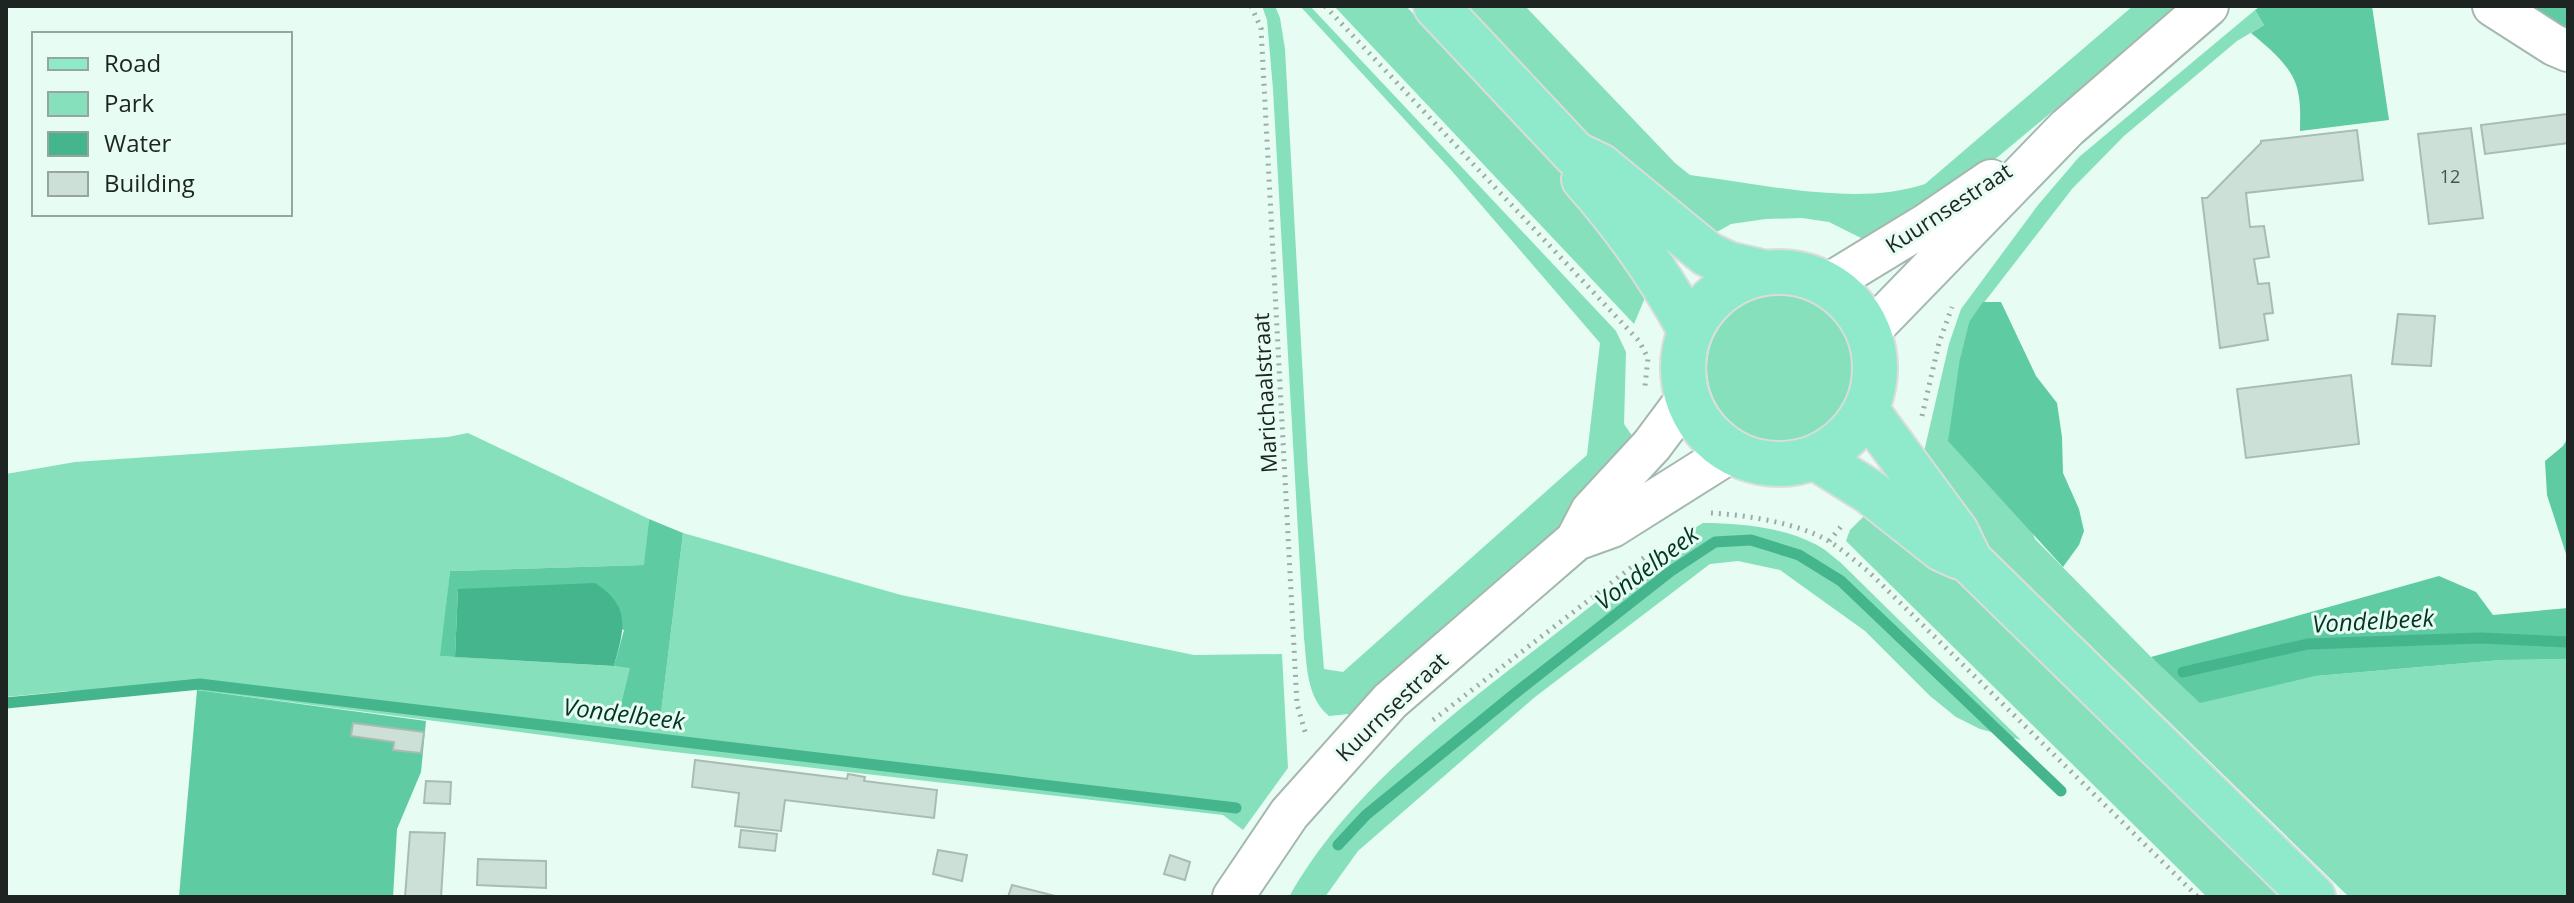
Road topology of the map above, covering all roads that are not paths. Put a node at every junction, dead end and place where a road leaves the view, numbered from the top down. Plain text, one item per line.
1 (1436, 6) edge
2 (2208, 6) edge
3 (2493, 6) edge
4 (2568, 51) edge
5 (2067, 128) junction
6 (1575, 154) junction
7 (1762, 272) junction
8 (1828, 284) junction
9 (1690, 330) junction
10 (1869, 332) junction
11 (1687, 398) junction
12 (1867, 411) junction
13 (1731, 452) junction
14 (1816, 458) junction
15 (1576, 540) junction
16 (1970, 561) junction
17 (1233, 897) edge
18 (2313, 897) edge

1 - 6 main road
2 - 5 street, Kuurnsestraat
3 - 4 street
5 - 8 street, Kuurnsestraat
5 - 10 street, Kuurnsestraat
6 - 7 main road
6 - 9 main road
7 - 8 main road
7 - 9 main road
8 - 10 main road
9 - 11 main road
10 - 12 main road
11 - 13 main road
11 - 15 street, Kuurnsestraat
12 - 14 main road
12 - 16 main road
13 - 14 main road
13 - 15 street, Kuurnsestraat
14 - 16 main road
15 - 17 street, Kuurnsestraat
16 - 18 main road

